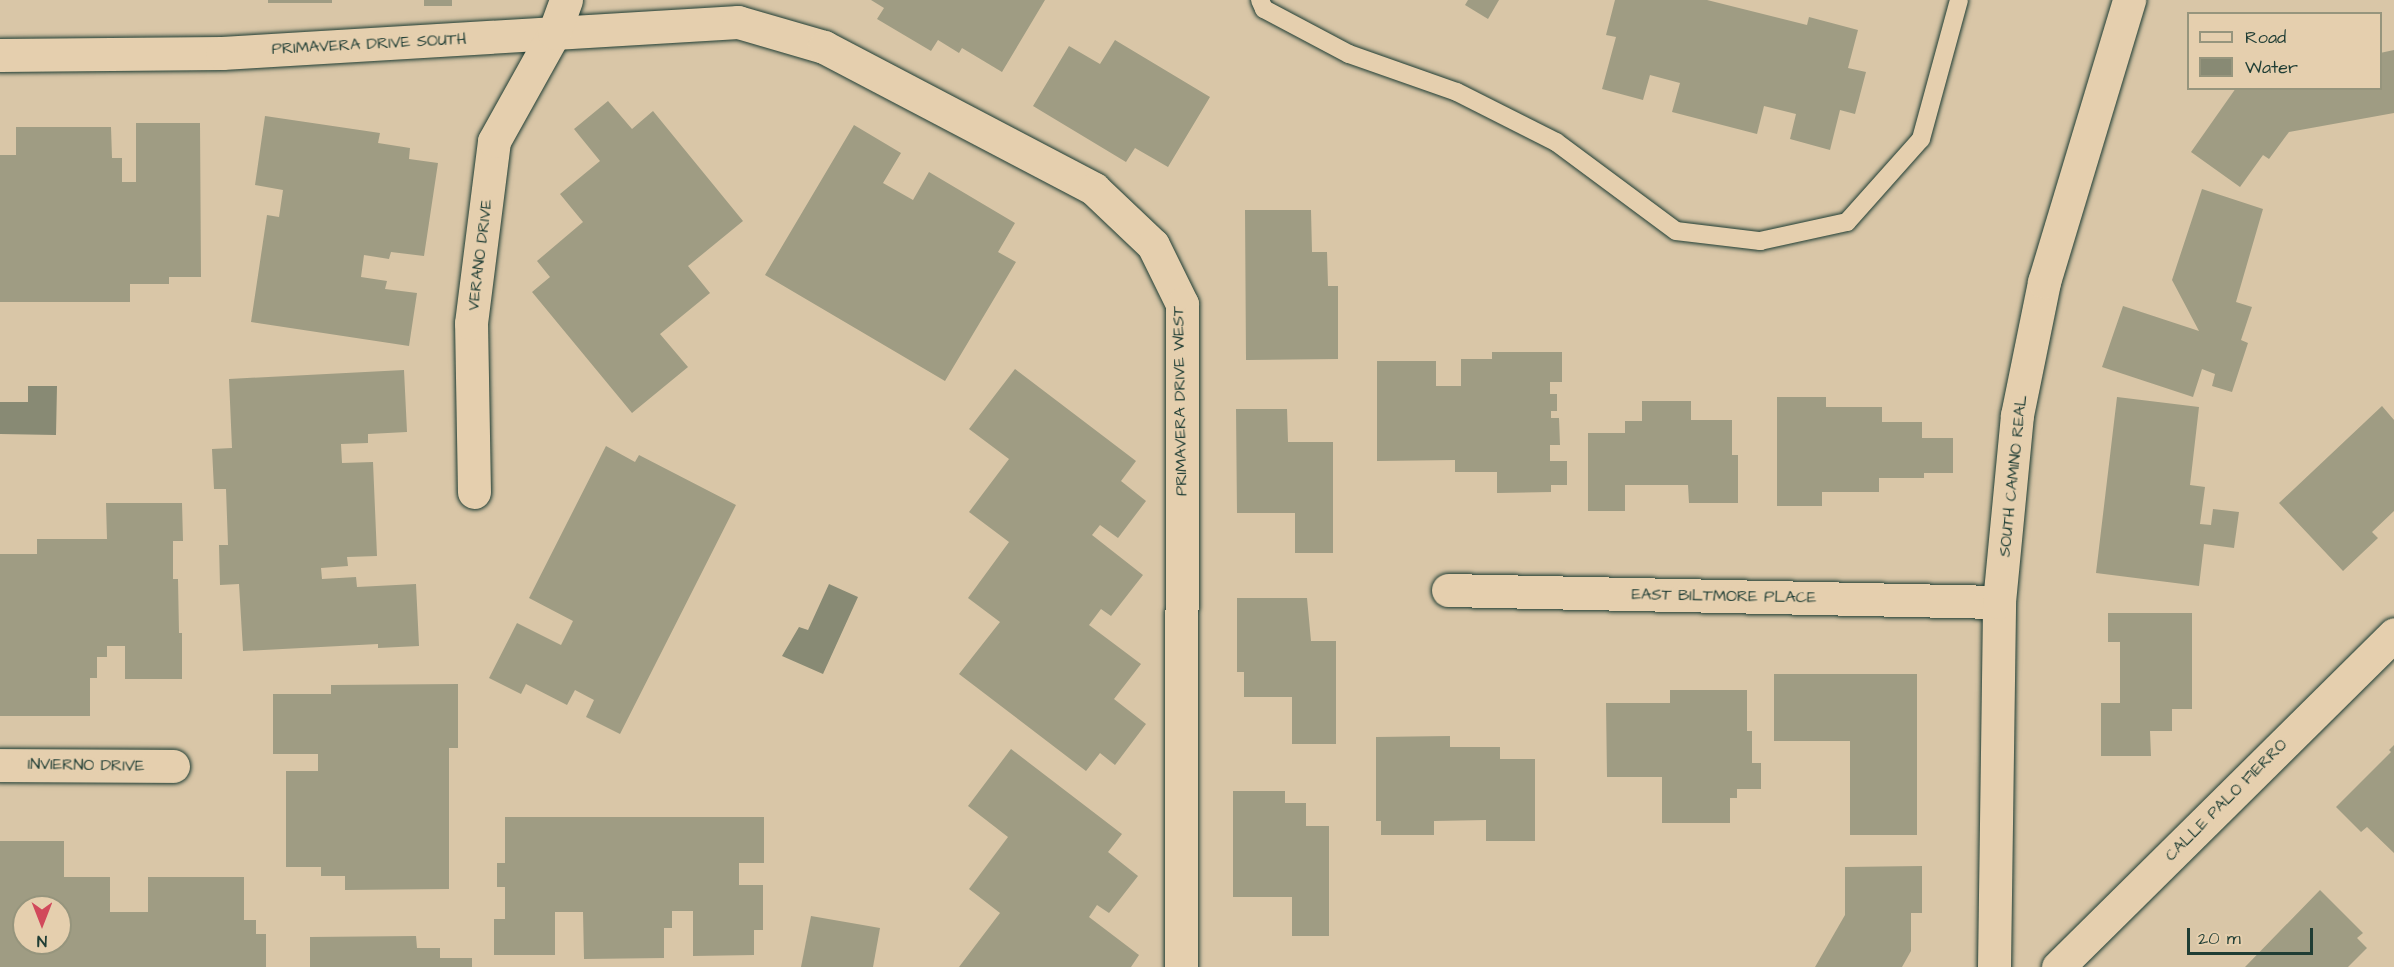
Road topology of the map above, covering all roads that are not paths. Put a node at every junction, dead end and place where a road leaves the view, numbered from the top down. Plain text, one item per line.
1 (566, 0) edge
2 (1260, 0) edge
3 (1959, 0) edge
4 (2129, 0) edge
5 (738, 22) joint
6 (554, 33) junction
7 (0, 55) edge
8 (474, 492) dead end
9 (1448, 590) dead end
10 (1999, 602) junction
11 (2394, 634) edge
12 (0, 765) edge
13 (173, 766) dead end
14 (1181, 967) edge
15 (1994, 967) edge
16 (2058, 967) edge

1 - 6 street, VERANO DRIVE
2 - 3 lane
4 - 10 street, SOUTH CAMINO REAL
5 - 6 street, PRIMAVERA DRIVE SOUTH
5 - 14 street, PRIMAVERA DRIVE WEST
6 - 7 street, PRIMAVERA DRIVE SOUTH
6 - 8 street, VERANO DRIVE
9 - 10 street, EAST BILTMORE PLACE
10 - 15 street, SOUTH CAMINO REAL
11 - 16 street, CALLE PALO FIERRO
12 - 13 street, INVIERNO DRIVE

